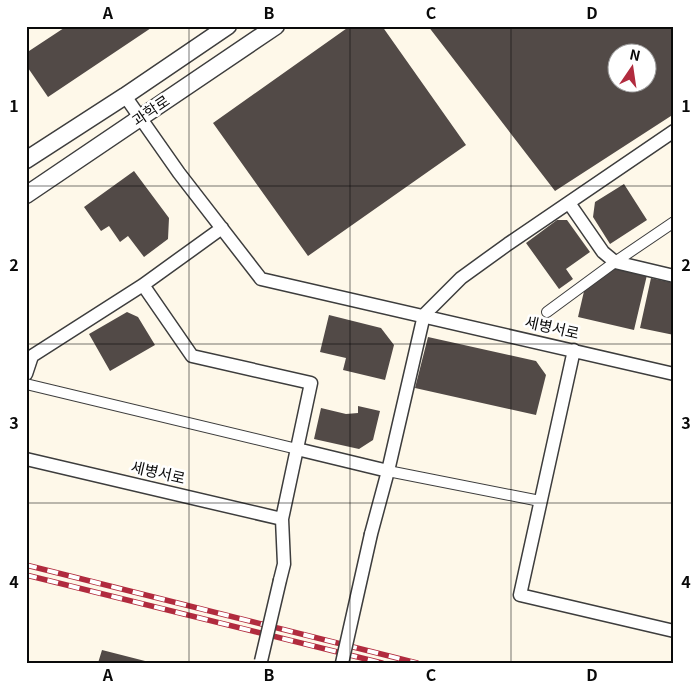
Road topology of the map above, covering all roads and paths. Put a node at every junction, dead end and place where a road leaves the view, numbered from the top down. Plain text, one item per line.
1 (228, 26) edge
2 (276, 26) edge
3 (125, 96) junction
4 (140, 119) junction
5 (674, 131) edge
6 (26, 160) edge
7 (26, 195) edge
8 (569, 203) junction
9 (674, 222) edge
10 (222, 228) junction
11 (615, 262) junction
12 (674, 276) edge
13 (143, 285) junction
14 (547, 312) dead end
15 (424, 316) junction
16 (574, 350) junction
17 (26, 374) edge
18 (674, 374) edge
19 (26, 384) edge
20 (297, 449) junction
21 (26, 459) edge
22 (388, 471) junction
23 (540, 501) junction
24 (282, 519) junction
25 (674, 631) edge
26 (261, 662) edge
27 (342, 663) edge

1 - 3 street, 과학로
2 - 4 street, 과학로
3 - 4 street, 세병서로
3 - 6 street, 과학로
4 - 7 street, 과학로
4 - 10 street, 세병서로
5 - 8 street
8 - 11 street
8 - 15 street
9 - 11 street
10 - 13 street
10 - 15 street, 세병서로
11 - 12 street
11 - 14 street
13 - 17 street
13 - 20 street
15 - 16 street, 세병서로
15 - 22 street
16 - 18 street, 세병서로
16 - 23 street
19 - 20 street
20 - 22 street
20 - 24 street
21 - 24 street, 세병서로
22 - 23 street
22 - 27 street, bridge
23 - 25 street
24 - 26 street, bridge

